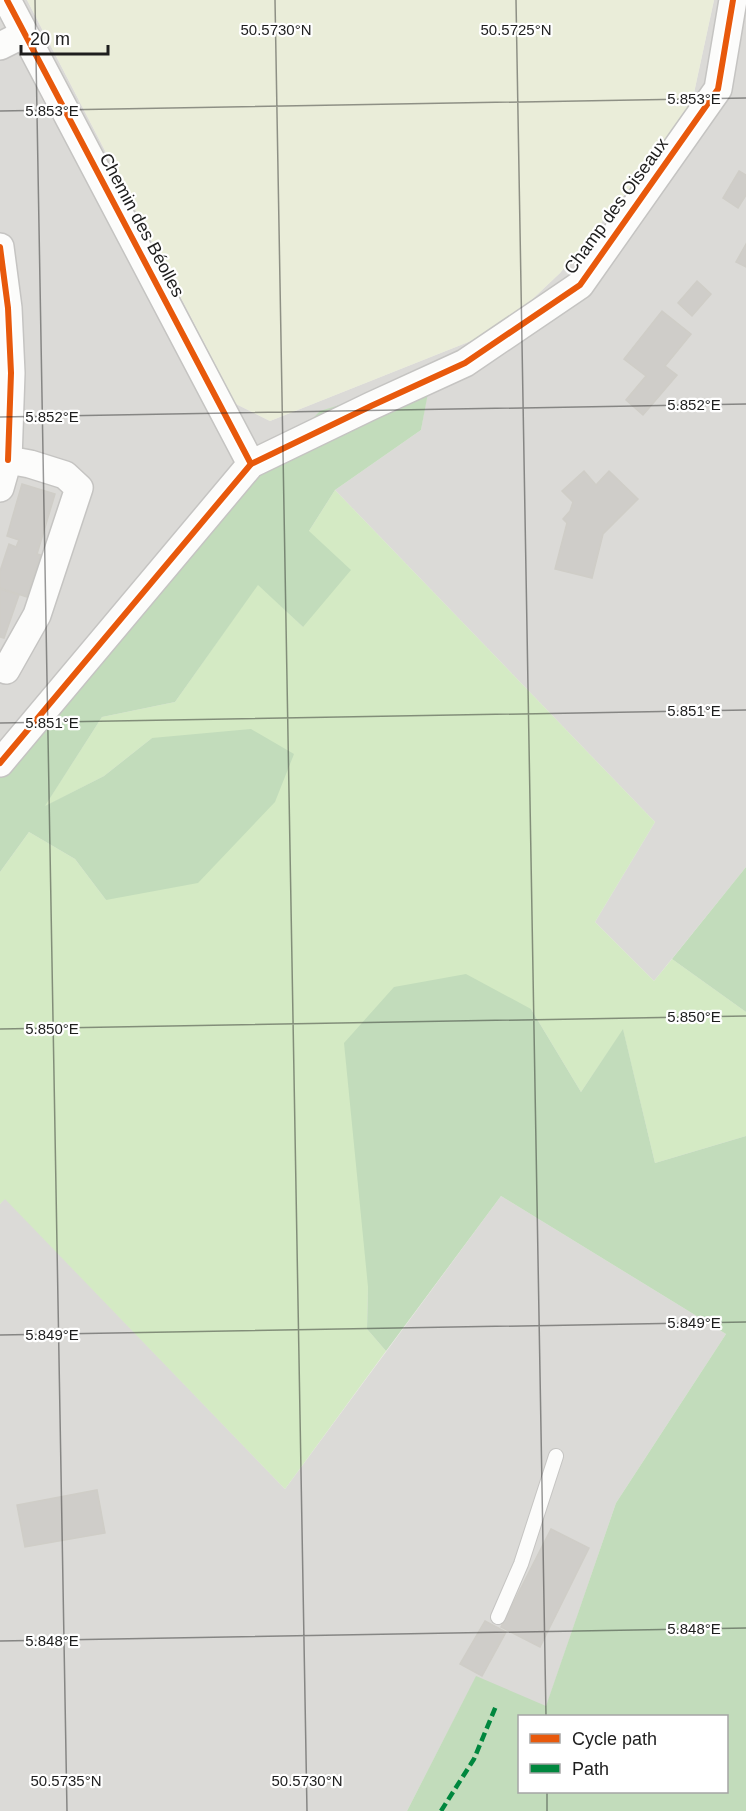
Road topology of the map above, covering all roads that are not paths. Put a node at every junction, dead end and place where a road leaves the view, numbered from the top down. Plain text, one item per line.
1 (7, 0) edge
2 (733, 0) edge
3 (24, 34) junction
4 (0, 46) edge
5 (0, 247) edge
6 (8, 460) junction
7 (251, 464) junction
8 (0, 488) edge
9 (6, 670) dead end
10 (0, 763) edge
11 (556, 1456) dead end
12 (498, 1617) dead end

1 - 3 street, Chemin des Béolles
2 - 7 street, Champ des Oiseaux
3 - 4 street
3 - 7 street, Chemin des Béolles
5 - 6 street
6 - 8 street
6 - 9 street
7 - 10 street
11 - 12 lane

